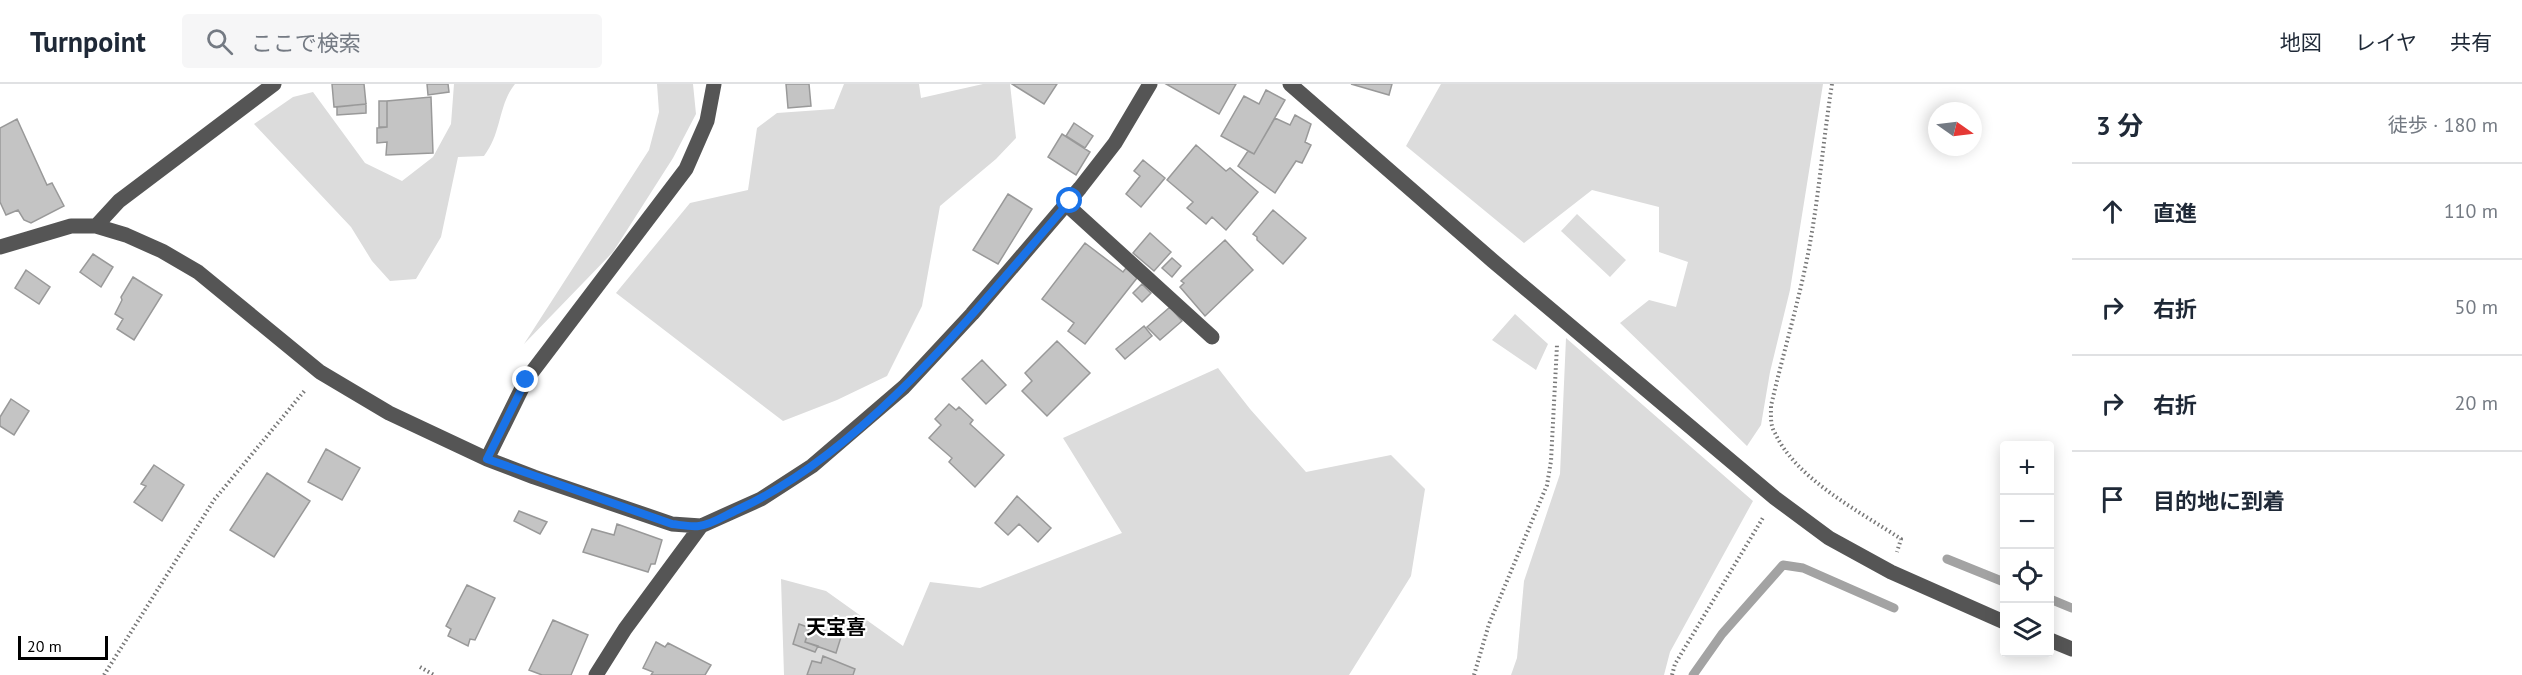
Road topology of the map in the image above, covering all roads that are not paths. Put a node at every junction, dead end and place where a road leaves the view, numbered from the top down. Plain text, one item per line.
1 (274, 84) edge
2 (714, 84) edge
3 (1149, 84) edge
4 (1290, 84) edge
5 (1067, 205) junction
6 (96, 226) junction
7 (0, 247) edge
8 (1212, 338) dead end
9 (487, 459) junction
10 (701, 526) junction
11 (2000, 620) edge
12 (2054, 642) edge
13 (2072, 649) edge
14 (596, 675) edge

1 - 6 street
2 - 9 street
3 - 5 street
4 - 11 street
5 - 8 street
5 - 10 street
6 - 7 street
6 - 9 street
9 - 10 street
10 - 14 street
12 - 13 street

